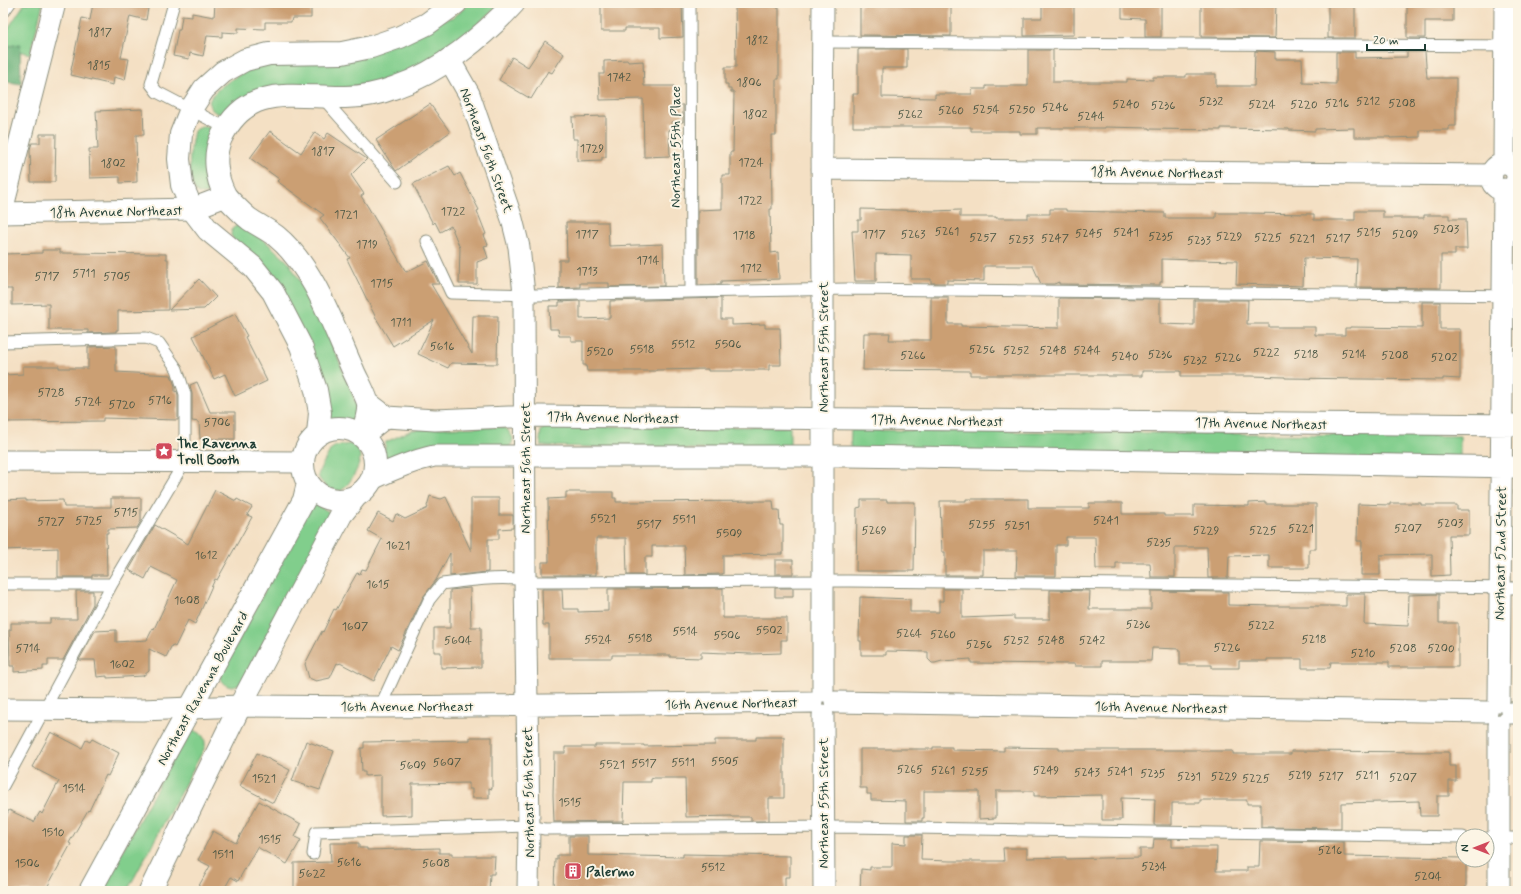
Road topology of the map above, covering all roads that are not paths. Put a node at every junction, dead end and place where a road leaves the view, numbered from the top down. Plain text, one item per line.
1 (55, 3) edge
2 (174, 3) edge
3 (456, 3) edge
4 (514, 3) edge
5 (690, 3) edge
6 (823, 3) edge
7 (1505, 3) edge
8 (824, 42) junction
9 (1511, 46) edge
10 (449, 59) junction
11 (322, 97) junction
12 (191, 109) junction
13 (226, 128) junction
14 (822, 169) junction
15 (1507, 176) edge
16 (397, 182) dead end
17 (226, 196) junction
18 (3, 207) edge
19 (192, 209) junction
20 (3, 213) edge
21 (427, 241) dead end
22 (823, 290) junction
23 (691, 291) junction
24 (524, 294) junction
25 (1510, 296) edge
26 (3, 342) edge
27 (368, 404) junction
28 (525, 416) junction
29 (386, 417) junction
30 (823, 419) junction
31 (1510, 425) edge
32 (318, 434) junction
33 (362, 436) junction
34 (525, 456) junction
35 (823, 456) junction
36 (3, 461) edge
37 (185, 461) junction
38 (1510, 466) edge
39 (305, 472) junction
40 (372, 479) junction
41 (357, 495) junction
42 (525, 579) junction
43 (823, 581) junction
44 (3, 584) edge
45 (112, 584) junction
46 (1509, 588) edge
47 (823, 703) junction
48 (527, 705) junction
49 (240, 706) junction
50 (380, 707) junction
51 (3, 709) edge
52 (44, 709) junction
53 (190, 709) junction
54 (1503, 713) edge
55 (3, 786) edge
56 (529, 826) junction
57 (823, 827) junction
58 (1455, 838) edge
59 (1502, 838) edge
60 (313, 854) dead end
61 (90, 891) edge
62 (150, 891) edge
63 (528, 891) edge
64 (824, 891) edge
65 (1499, 891) edge

1 - 18 street
2 - 12 lane
3 - 12 main road
4 - 10 main road
5 - 23 lane, Northeast 55th Place
6 - 8 street, Northeast 55th Street
7 - 9 street, Northeast 52nd Street
8 - 9 lane
8 - 14 street, Northeast 55th Street
9 - 15 street, Northeast 52nd Street
10 - 11 main road
10 - 24 street, Northeast 56th Street
11 - 13 main road
11 - 16 lane
12 - 13 lane
12 - 19 main road
13 - 17 main road
14 - 15 street, 18th Avenue Northeast
14 - 22 street, Northeast 55th Street
15 - 25 street, Northeast 52nd Street
17 - 19 street, 18th Avenue Northeast
17 - 27 main road
19 - 20 street, 18th Avenue Northeast
19 - 32 main road
21 - 24 lane
22 - 23 lane
22 - 25 lane
22 - 30 street, Northeast 55th Street
23 - 24 lane
24 - 28 street, Northeast 56th Street
25 - 31 street, Northeast 52nd Street
26 - 37 lane
27 - 29 main road
27 - 33 main road
28 - 29 street, 17th Avenue Northeast
28 - 30 street, 17th Avenue Northeast
28 - 34 street, Northeast 56th Street
29 - 33 street
30 - 31 street, 17th Avenue Northeast
30 - 35 street, Northeast 55th Street
31 - 38 street, Northeast 52nd Street
32 - 33 main road
32 - 39 main road
33 - 40 main road
34 - 35 street
34 - 40 street
34 - 42 street, Northeast 56th Street
35 - 38 street
35 - 43 street, Northeast 55th Street
36 - 37 street
37 - 39 street
37 - 45 lane
38 - 46 street, Northeast 52nd Street
39 - 41 main road
39 - 53 main road, Northeast Ravenna Boulevard
40 - 41 main road
41 - 49 main road
42 - 43 lane
42 - 48 street, Northeast 56th Street
42 - 50 lane
43 - 46 lane
43 - 47 street, Northeast 55th Street
44 - 45 lane
45 - 52 lane
46 - 54 street, Northeast 52nd Street
47 - 48 street, 16th Avenue Northeast
47 - 54 street, 16th Avenue Northeast
47 - 57 street, Northeast 55th Street
48 - 50 street, 16th Avenue Northeast
48 - 56 street, Northeast 56th Street
49 - 50 street, 16th Avenue Northeast
49 - 53 street, 16th Avenue Northeast
49 - 62 main road
51 - 52 street, 16th Avenue Northeast
52 - 53 street, 16th Avenue Northeast
52 - 55 lane
53 - 61 main road, Northeast Ravenna Boulevard
54 - 59 street, Northeast 52nd Street
56 - 57 lane
56 - 60 lane
56 - 63 street, Northeast 56th Street
57 - 58 lane
57 - 64 street, Northeast 55th Street
59 - 65 street, Northeast 52nd Street

